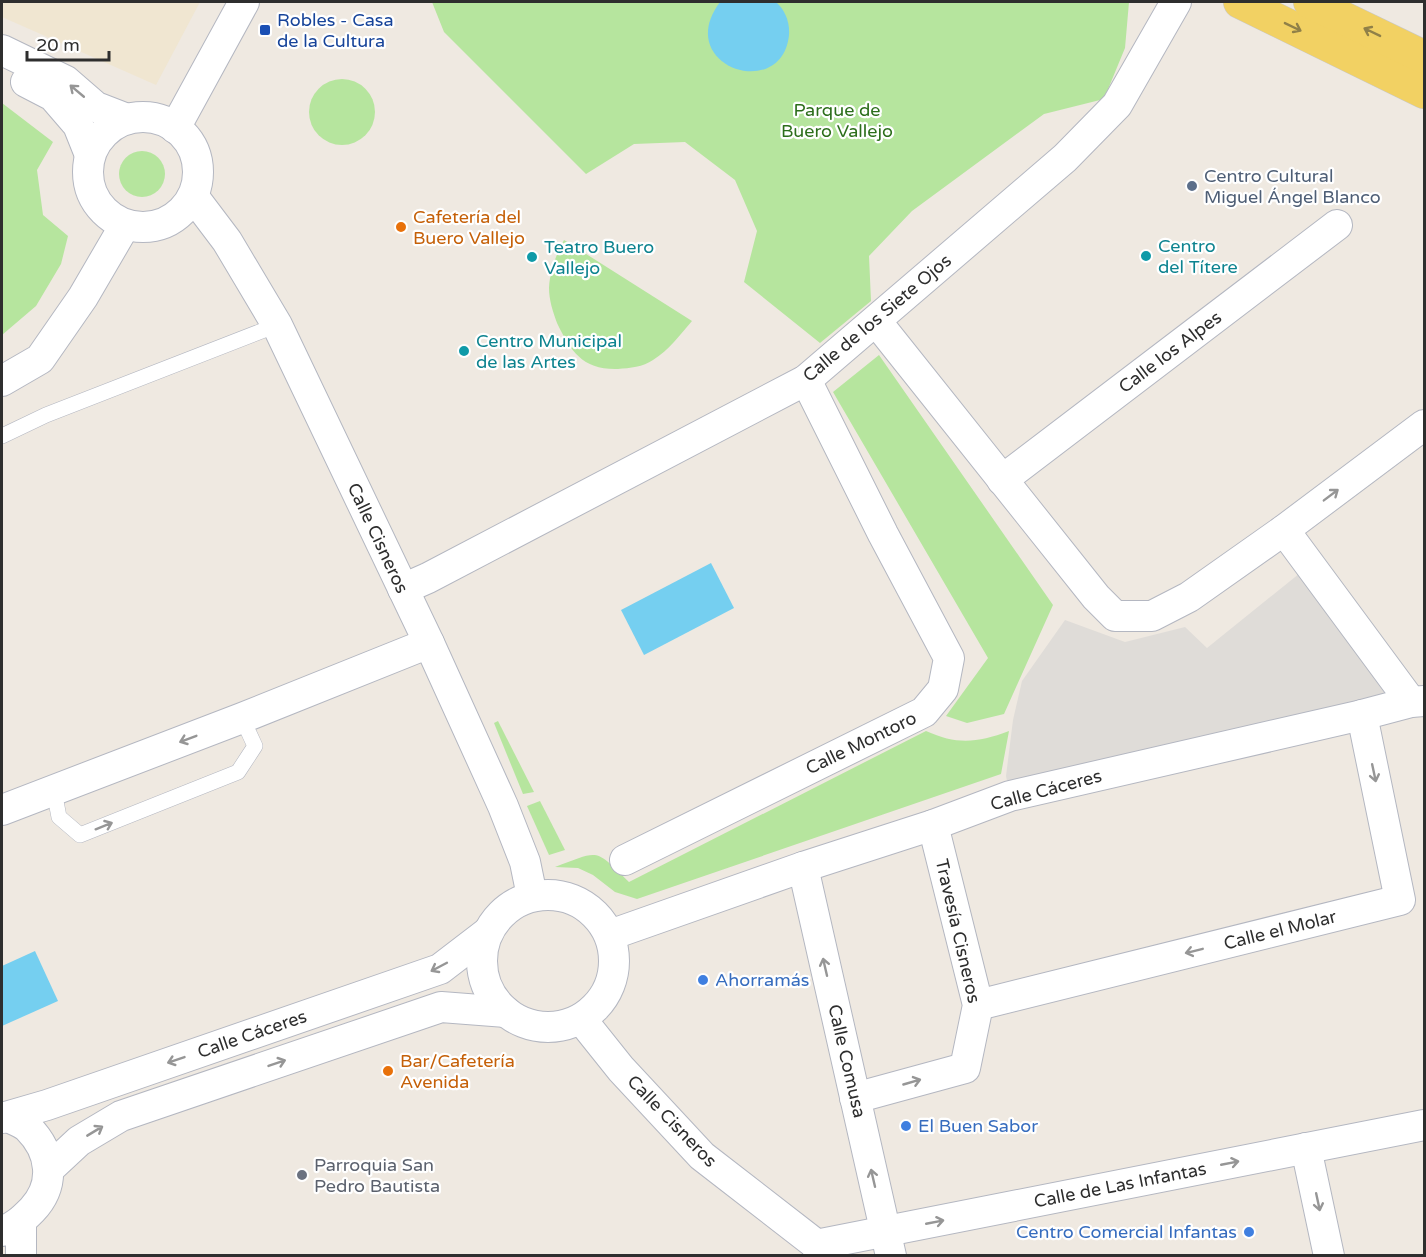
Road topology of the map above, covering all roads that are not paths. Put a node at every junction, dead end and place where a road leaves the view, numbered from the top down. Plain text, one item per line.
1 (244, 2) edge
2 (1176, 2) edge
3 (1240, 2) edge
4 (1310, 2) edge
5 (2, 50) edge
6 (1425, 57) edge
7 (2, 70) edge
8 (1425, 92) edge
9 (127, 119) junction
10 (175, 128) junction
11 (90, 155) junction
12 (193, 196) junction
13 (125, 225) junction
14 (1337, 225) dead end
15 (876, 321) junction
16 (277, 325) junction
17 (806, 380) junction
18 (2, 381) edge
19 (1425, 424) edge
20 (2, 436) edge
21 (1002, 480) junction
22 (1284, 530) junction
23 (403, 589) junction
24 (429, 643) junction
25 (1418, 701) edge
26 (1362, 715) junction
27 (242, 718) junction
28 (54, 791) junction
29 (2, 810) edge
30 (933, 825) junction
31 (625, 860) dead end
32 (803, 867) junction
33 (532, 896) junction
34 (487, 933) junction
35 (610, 936) junction
36 (978, 1005) junction
37 (506, 1012) junction
38 (581, 1019) junction
39 (855, 1098) junction
40 (5, 1118) edge
41 (1425, 1125) edge
42 (1306, 1148) junction
43 (50, 1168) junction
44 (11, 1226) edge
45 (888, 1243) edge
46 (824, 1250) edge
47 (21, 1256) edge
48 (1329, 1256) edge

1 - 10 street
2 - 15 street, Calle de los Siete Ojos
3 -> 8 main road
6 -> 4 main road
9 -> 5 street
7 - 11 street
9 - 10 street
9 - 11 street
10 - 12 street
11 - 13 street
12 - 13 street
12 - 16 street, Calle Cisneros
13 - 18 street
14 - 21 street, Calle los Alpes
15 - 17 street, Calle de los Siete Ojos
15 - 21 street
16 - 20 lane
16 - 23 street, Calle Cisneros
17 - 23 street, Calle de los Siete Ojos
17 - 31 street, Calle Montoro
22 -> 19 street
21 - 22 street
22 - 25 street
23 - 24 street, Calle Cisneros
24 - 27 street
24 - 33 street, Calle Cisneros
25 - 26 street, Calle Cáceres
26 - 30 street, Calle Cáceres
26 -> 36 street, Calle el Molar
27 -> 28 street
28 -> 27 lane
28 - 29 street
30 - 32 street, Calle Cáceres
30 - 36 street, Travesía Cisneros
32 - 35 street, Calle Cáceres
39 -> 32 street, Calle Comusa
33 - 34 street
33 - 35 street
34 - 37 street
34 -> 40 street, Calle Cáceres
35 - 38 street
39 -> 36 street, Travesía Cisneros
37 - 38 street
43 -> 37 street, Calle Cáceres
38 - 46 street, Calle Cisneros
45 -> 39 street, Calle Comusa
40 - 43 street
41 - 42 street, Calle de Las Infantas
45 -> 42 street, Calle de Las Infantas
42 -> 48 street
43 - 44 street
44 - 47 street
45 - 46 street, Calle de Las Infantas

